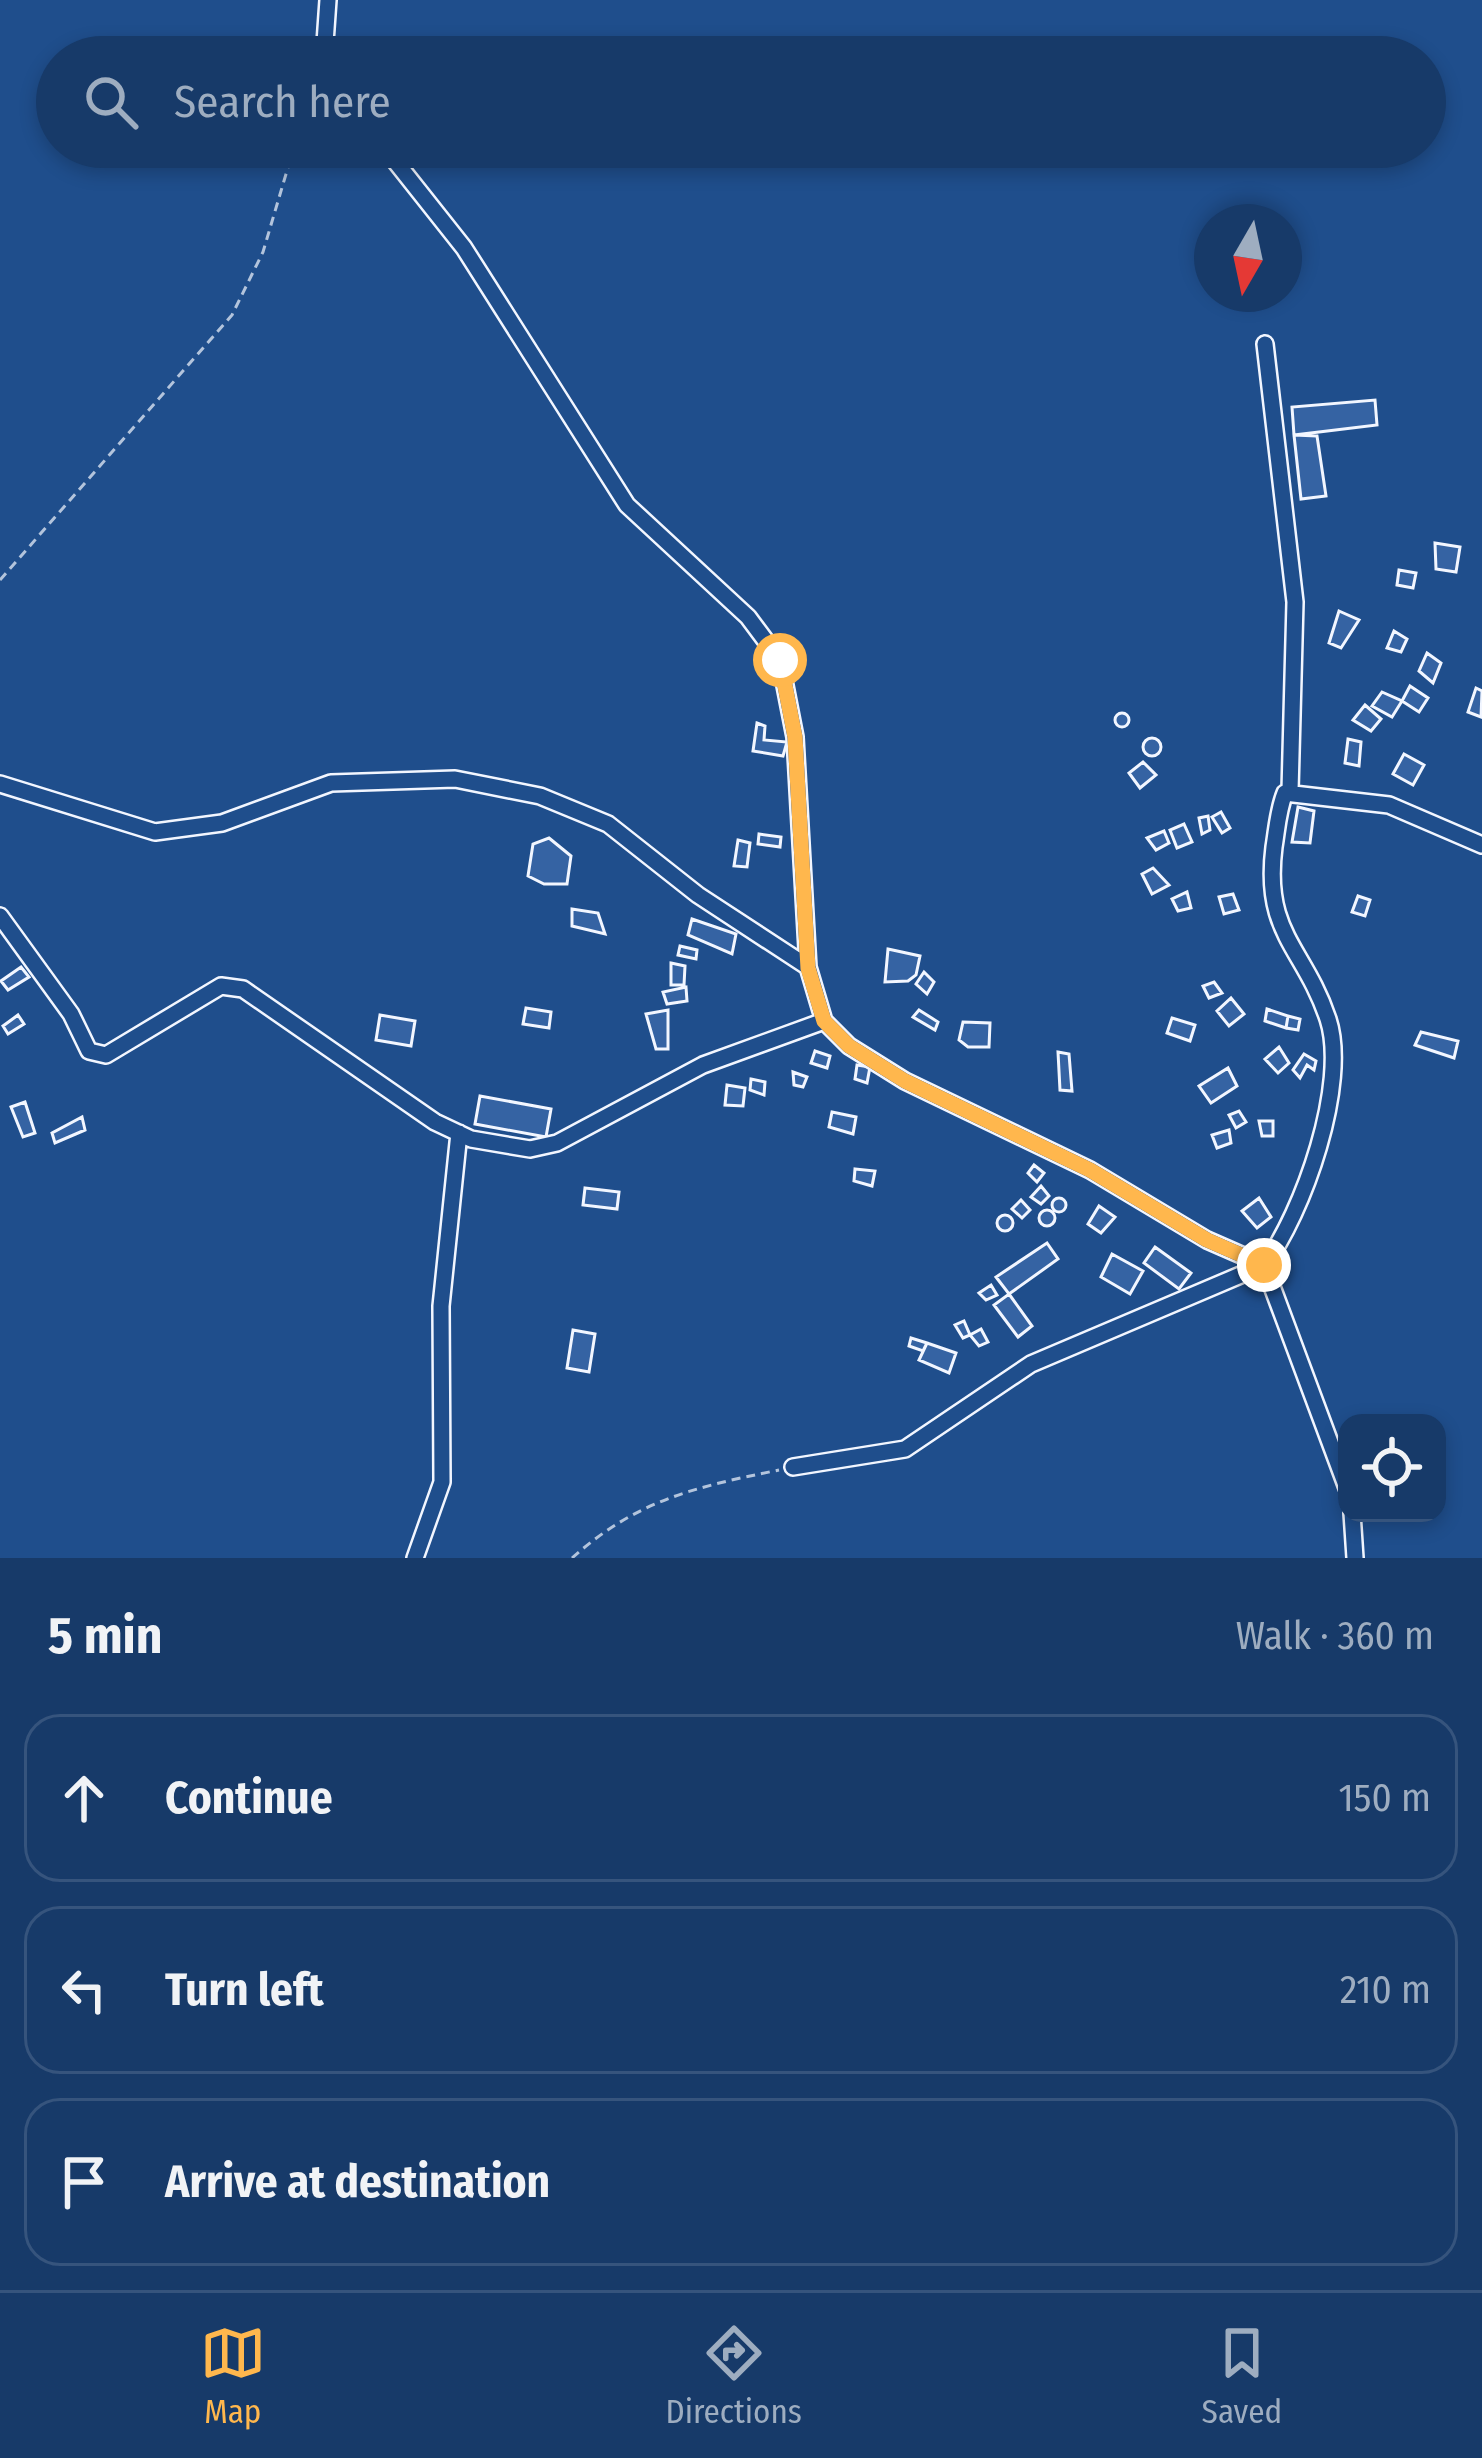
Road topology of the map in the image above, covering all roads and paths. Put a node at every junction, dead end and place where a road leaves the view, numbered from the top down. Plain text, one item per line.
1 (328, 0) edge
2 (325, 36) edge
3 (288, 168) edge
4 (401, 168) edge
5 (1265, 344) dead end
6 (0, 580) edge
7 (0, 784) edge
8 (1290, 790) junction
9 (1482, 844) edge
10 (0, 916) edge
11 (808, 968) junction
12 (824, 1021) junction
13 (459, 1133) junction
14 (1264, 1265) junction
15 (1338, 1464) edge
16 (793, 1467) joint
17 (1353, 1522) edge
18 (415, 1558) edge
19 (572, 1558) edge
20 (1355, 1558) edge

1 - 2 street
3 - 6 path
4 - 11 street
5 - 8 street
7 - 11 street
8 - 9 street
8 - 14 street
10 - 13 street
11 - 12 street
12 - 13 street
12 - 14 street
13 - 18 street
14 - 15 street
14 - 16 street
16 - 19 path
17 - 20 street

